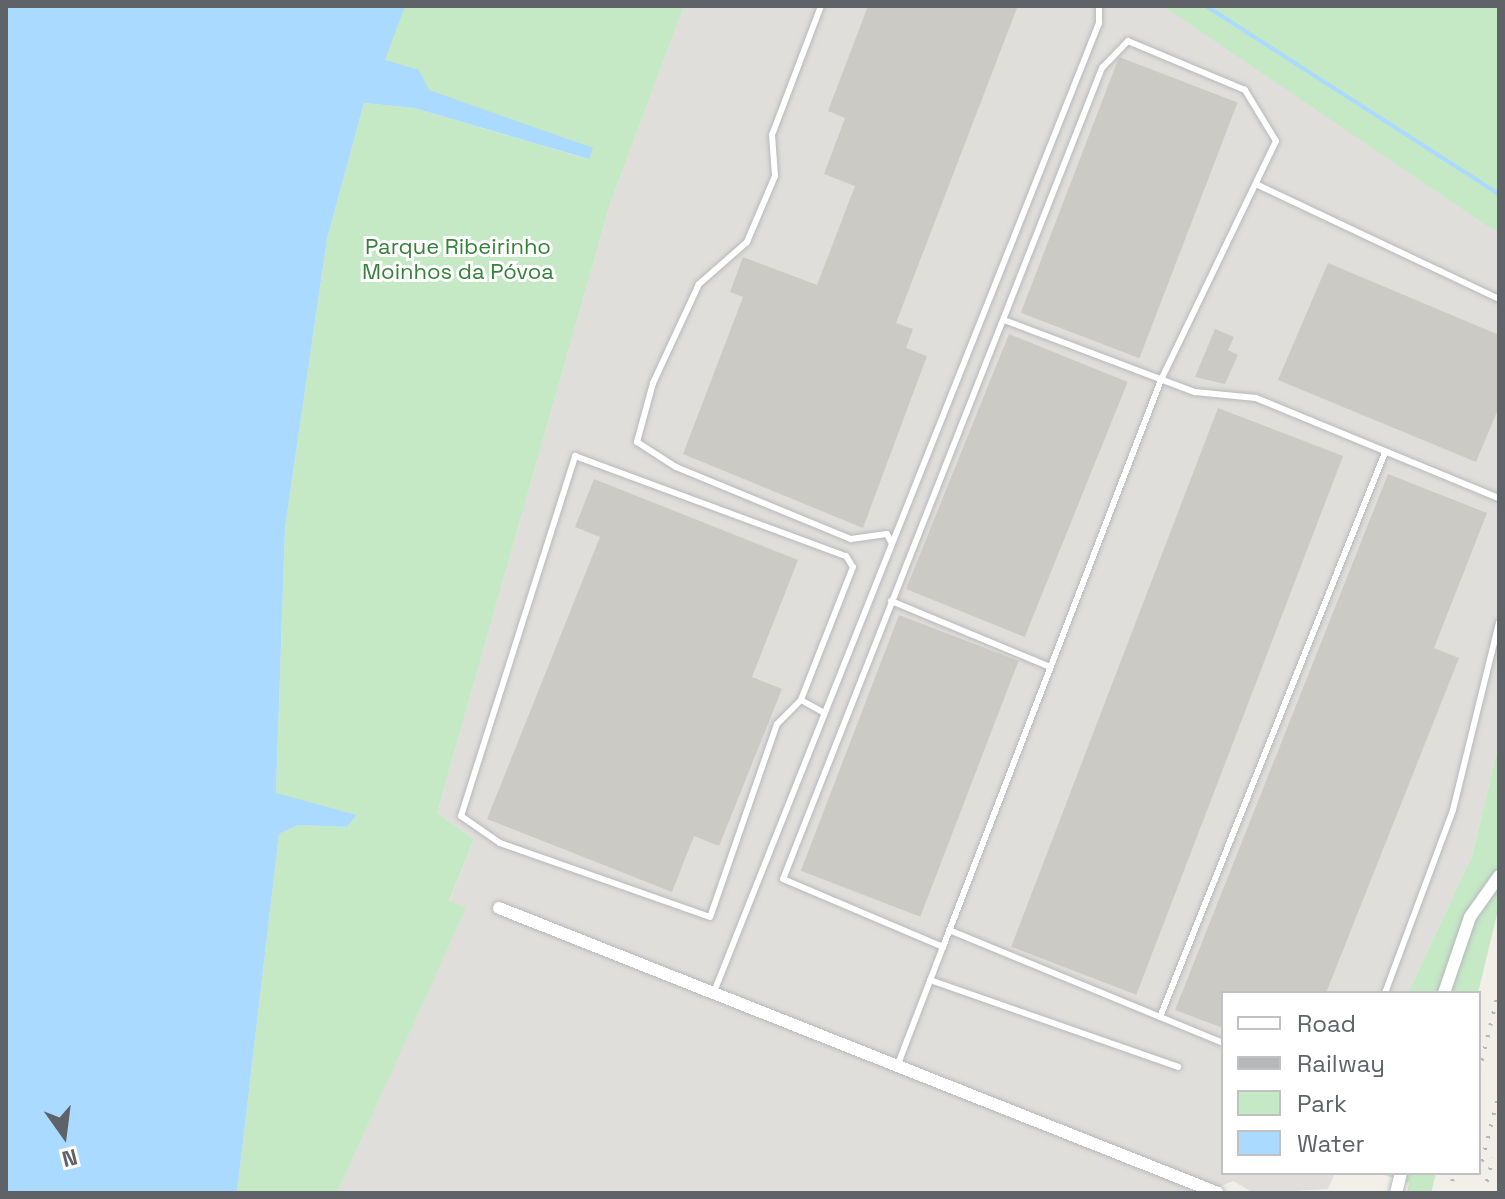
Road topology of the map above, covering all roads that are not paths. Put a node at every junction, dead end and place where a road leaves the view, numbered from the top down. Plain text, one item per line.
1 (821, 6) edge
2 (1099, 6) edge
3 (1258, 185) junction
4 (1499, 299) edge
5 (1004, 320) junction
6 (1161, 380) junction
7 (1384, 455) junction
8 (1499, 498) edge
9 (892, 544) junction
10 (891, 601) junction
11 (1499, 623) edge
12 (1050, 667) junction
13 (801, 700) junction
14 (823, 712) junction
15 (1499, 876) edge
16 (499, 908) dead end
17 (949, 930) junction
18 (943, 947) junction
19 (930, 980) junction
20 (1386, 991) edge
21 (1445, 991) edge
22 (714, 992) junction
23 (1160, 1017) junction
24 (1221, 1042) edge
25 (898, 1064) junction
26 (1178, 1067) dead end
27 (1218, 1193) edge

1 - 9 lane
2 - 9 lane
3 - 4 lane
3 - 5 lane
3 - 6 lane
5 - 6 lane
5 - 10 lane
6 - 7 lane
6 - 12 lane
7 - 8 lane
7 - 23 lane
9 - 14 lane
10 - 12 lane
10 - 18 lane
11 - 20 lane
12 - 17 lane
13 - 13 lane
13 - 14 lane
14 - 22 lane
15 - 21 street
16 - 22 street
17 - 18 lane
17 - 23 lane
18 - 19 lane
19 - 25 lane
19 - 26 lane
22 - 25 street
23 - 24 lane
25 - 27 street

